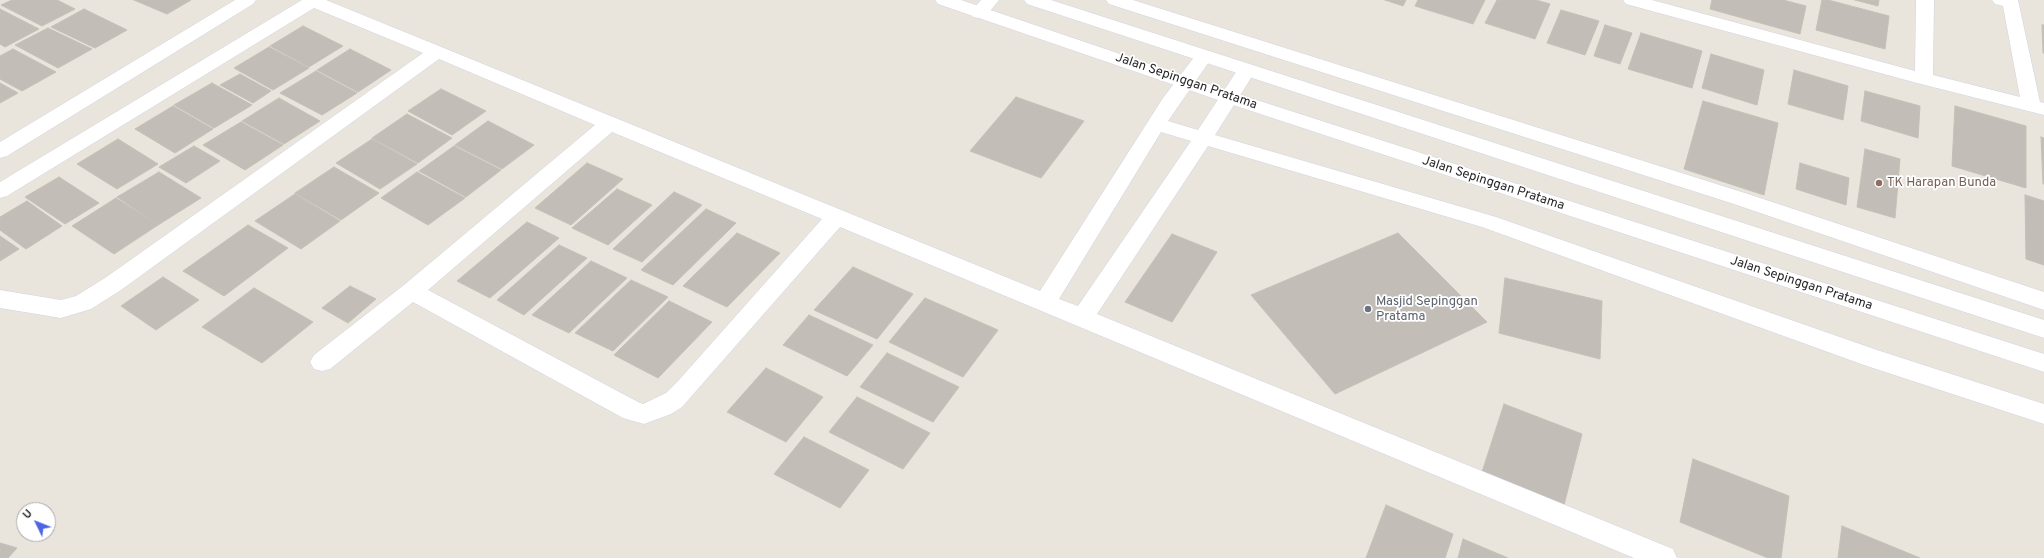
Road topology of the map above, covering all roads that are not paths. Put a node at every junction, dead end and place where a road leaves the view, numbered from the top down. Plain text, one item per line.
1 (247, 0) edge
2 (312, 0) edge
3 (947, 0) edge
4 (1033, 0) edge
5 (1115, 0) edge
6 (1632, 0) edge
7 (1925, 0) edge
8 (2008, 1) edge
9 (985, 6) edge
10 (1691, 8) edge
11 (437, 52) junction
12 (1204, 56) junction
13 (1247, 70) junction
14 (1924, 79) junction
15 (1186, 81) junction
16 (1228, 97) junction
17 (2037, 107) edge
18 (610, 123) junction
19 (1156, 124) junction
20 (1203, 138) junction
21 (0, 151) edge
22 (0, 191) edge
23 (837, 216) junction
24 (412, 291) junction
25 (0, 299) edge
26 (2044, 301) edge
27 (1045, 302) junction
28 (1082, 318) junction
29 (2044, 329) edge
30 (322, 362) dead end
31 (2044, 363) edge
32 (2044, 414) edge
33 (1664, 558) edge

1 - 21 street
2 - 11 street
2 - 22 street
3 - 9 street, Jalan Sepinggan Pratama
4 - 12 street
5 - 26 street
6 - 10 street
7 - 14 street
8 - 17 street
9 - 15 street, Jalan Sepinggan Pratama
10 - 14 street
11 - 18 street
11 - 25 street
12 - 13 street
12 - 15 street
13 - 16 street
13 - 29 street
14 - 17 street
15 - 16 street, Jalan Sepinggan Pratama
15 - 19 street
16 - 20 street
16 - 31 street, Jalan Sepinggan Pratama
18 - 23 street
18 - 24 street
19 - 20 street
19 - 27 street
20 - 28 street
20 - 32 street
23 - 24 street
23 - 27 street
24 - 30 street
27 - 28 street
28 - 33 street

